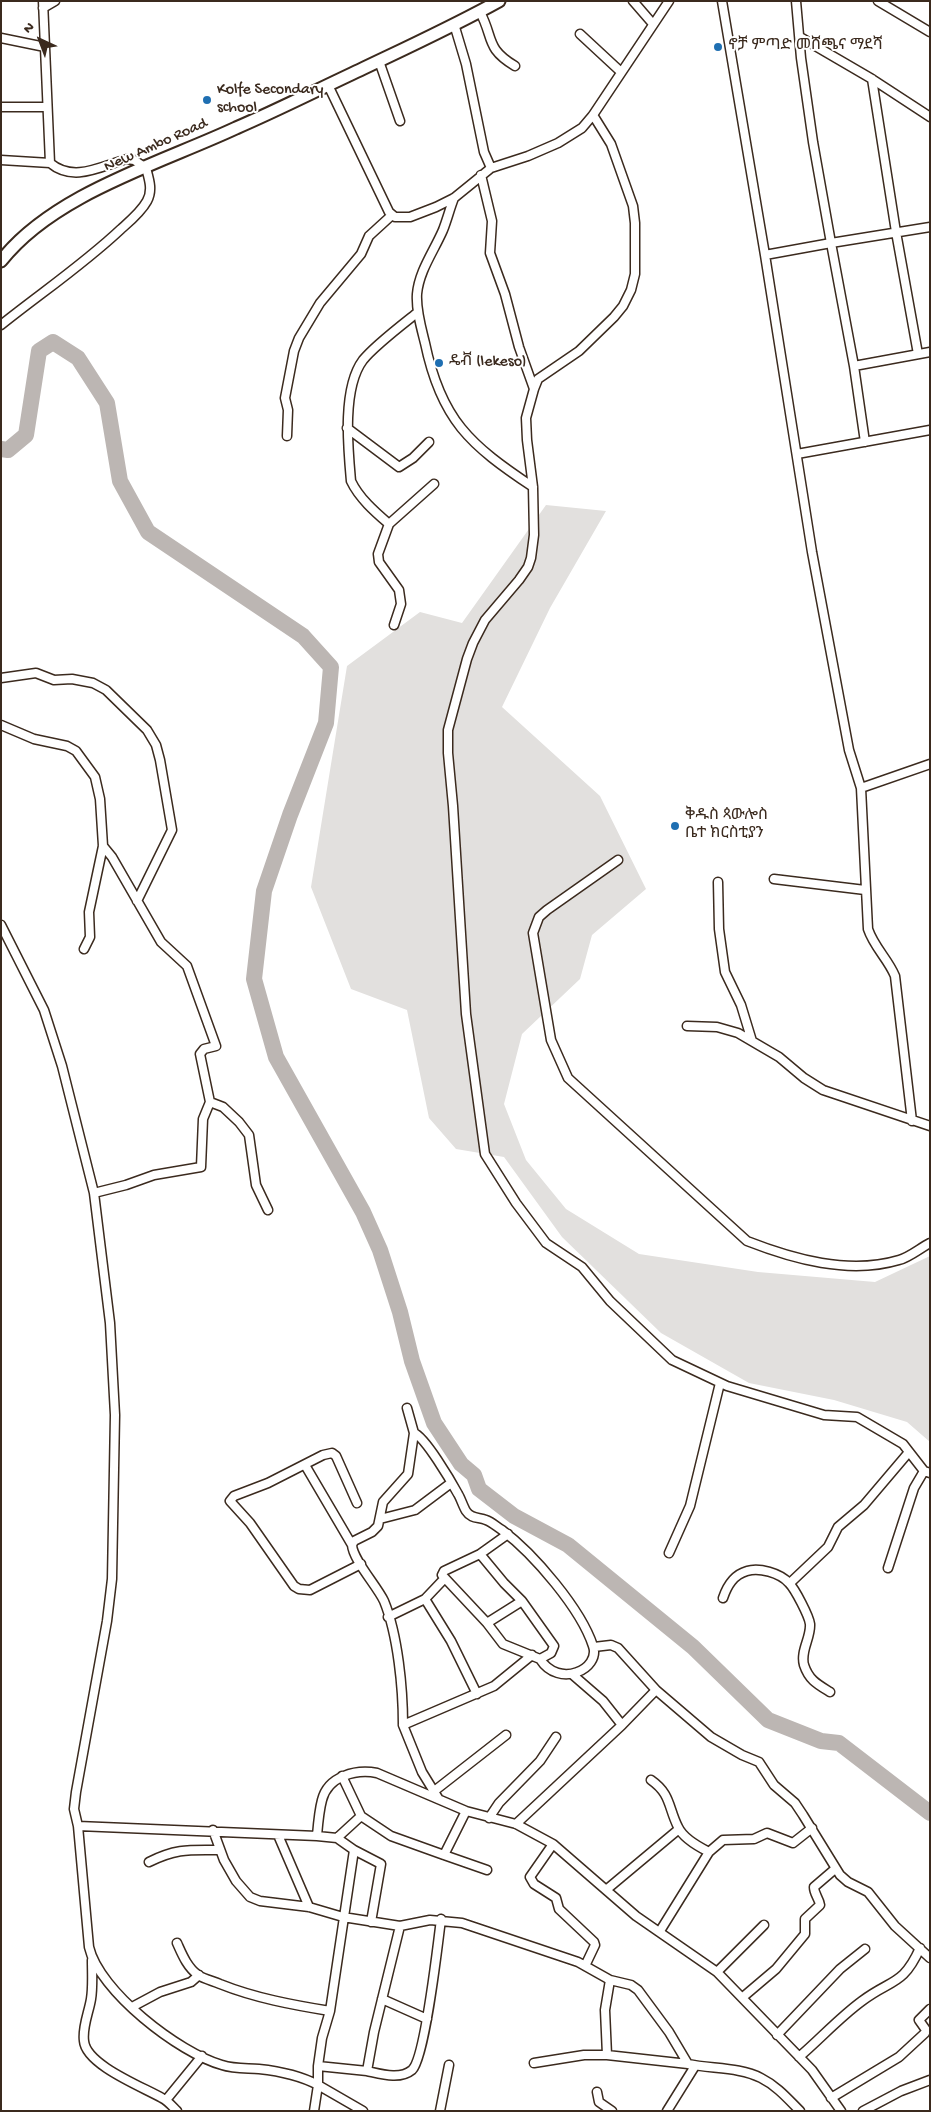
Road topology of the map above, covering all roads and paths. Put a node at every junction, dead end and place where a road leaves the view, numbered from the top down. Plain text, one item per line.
1 (55, 1) edge
2 (499, 1) edge
3 (633, 1) edge
4 (668, 1) edge
5 (722, 1) edge
6 (796, 1) edge
7 (878, 1) edge
8 (43, 4) edge
9 (480, 12) junction
10 (454, 24) junction
11 (653, 24) junction
12 (930, 32) edge
13 (580, 34) dead end
14 (800, 37) junction
15 (1, 38) edge
16 (45, 47) junction
17 (379, 61) junction
18 (515, 66) dead end
19 (621, 72) junction
20 (872, 79) junction
21 (328, 85) junction
22 (1, 107) edge
23 (47, 107) junction
24 (593, 115) junction
25 (930, 117) edge
26 (400, 122) dead end
27 (1, 160) edge
28 (50, 163) junction
29 (146, 168) junction
30 (491, 168) junction
31 (482, 175) junction
32 (454, 198) junction
33 (392, 215) junction
34 (930, 227) edge
35 (896, 232) junction
36 (831, 243) junction
37 (765, 255) junction
38 (1, 261) edge
39 (418, 312) junction
40 (1, 325) edge
41 (930, 352) edge
42 (918, 354) junction
43 (854, 366) junction
44 (534, 389) junction
45 (347, 428) junction
46 (930, 430) edge
47 (287, 436) dead end
48 (429, 442) dead end
49 (865, 442) junction
50 (797, 454) junction
51 (434, 484) dead end
52 (533, 487) junction
53 (389, 524) junction
54 (394, 625) dead end
55 (1, 678) edge
56 (1, 725) edge
57 (930, 764) edge
58 (861, 788) junction
59 (103, 846) junction
60 (618, 860) dead end
61 (774, 879) dead end
62 (718, 882) dead end
63 (865, 890) junction
64 (137, 901) junction
65 (1, 926) edge
66 (84, 948) dead end
67 (687, 1026) dead end
68 (752, 1041) junction
69 (210, 1102) junction
70 (912, 1121) junction
71 (930, 1126) edge
72 (94, 1193) junction
73 (268, 1210) dead end
74 (930, 1243) edge
75 (720, 1383) junction
76 (407, 1408) dead end
77 (414, 1433) junction
78 (909, 1452) junction
79 (305, 1464) junction
80 (927, 1472) edge
81 (451, 1483) junction
82 (357, 1504) dead end
83 (380, 1519) junction
84 (508, 1534) junction
85 (352, 1545) junction
86 (669, 1553) dead end
87 (480, 1554) junction
88 (361, 1564) junction
89 (888, 1568) dead end
90 (444, 1579) junction
91 (790, 1583) junction
92 (723, 1598) dead end
93 (425, 1599) junction
94 (522, 1601) junction
95 (388, 1617) junction
96 (487, 1623) junction
97 (594, 1647) junction
98 (532, 1655) junction
99 (540, 1659) junction
100 (573, 1675) junction
101 (656, 1690) junction
102 (830, 1692) dead end
103 (477, 1694) junction
104 (403, 1725) junction
105 (622, 1725) junction
106 (506, 1735) dead end
107 (556, 1737) dead end
108 (342, 1776) junction
109 (651, 1780) dead end
110 (433, 1792) junction
111 (439, 1799) junction
112 (466, 1811) junction
113 (361, 1816) junction
114 (489, 1818) junction
115 (516, 1824) junction
116 (78, 1826) junction
117 (812, 1828) junction
118 (678, 1829) junction
119 (214, 1830) junction
120 (278, 1835) junction
121 (317, 1836) junction
122 (337, 1838) junction
123 (552, 1844) junction
124 (220, 1850) junction
125 (354, 1850) junction
126 (709, 1852) junction
127 (444, 1856) junction
128 (149, 1862) dead end
129 (836, 1869) junction
130 (487, 1870) dead end
131 (606, 1890) junction
132 (309, 1907) junction
133 (343, 1917) junction
134 (441, 1919) junction
135 (370, 1922) junction
136 (764, 1924) dead end
137 (400, 1926) junction
138 (660, 1931) junction
139 (177, 1943) dead end
140 (920, 1948) junction
141 (865, 1949) dead end
142 (930, 1958) edge
143 (92, 1960) junction
144 (585, 1966) junction
145 (717, 1972) junction
146 (199, 1975) junction
147 (610, 1980) junction
148 (743, 1997) junction
149 (382, 1999) junction
150 (132, 2007) junction
151 (930, 2009) edge
152 (330, 2011) junction
153 (427, 2019) junction
154 (777, 2035) junction
155 (607, 2055) junction
156 (202, 2056) junction
157 (799, 2057) junction
158 (534, 2063) dead end
159 (449, 2065) dead end
160 (691, 2065) junction
161 (318, 2066) junction
162 (367, 2072) junction
163 (930, 2080) edge
164 (318, 2084) junction
165 (597, 2092) dead end
166 (831, 2098) junction
167 (166, 2100) junction
168 (177, 2111) edge
169 (314, 2111) edge
170 (362, 2111) edge
171 (440, 2111) edge
172 (612, 2111) edge
173 (667, 2111) edge
174 (800, 2111) edge
175 (841, 2111) edge
176 (863, 2111) edge

1 - 8 street
2 - 9 main road, New Ambo Road
3 - 11 street
4 - 11 street
5 - 37 street
6 - 14 street
7 - 12 street
8 - 16 street
9 - 10 main road, New Ambo Road
9 - 18 street
10 - 17 main road, New Ambo Road
10 - 30 street
11 - 19 street
13 - 19 street
14 - 20 street
14 - 36 street
15 - 16 street
16 - 23 street
17 - 21 main road, New Ambo Road
17 - 26 street
19 - 24 street
20 - 25 street
20 - 35 street
21 - 29 main road, New Ambo Road
21 - 33 street
22 - 23 street
23 - 28 street
24 - 30 street
24 - 44 street
27 - 28 street
28 - 29 street
29 - 38 main road, New Ambo Road
29 - 40 street
30 - 31 street
31 - 32 street
31 - 44 street
32 - 33 street
32 - 39 street
33 - 47 street
34 - 35 street
35 - 36 street
35 - 42 street
36 - 37 street
36 - 43 street
37 - 50 street
39 - 45 street
39 - 52 street
41 - 42 street
42 - 43 street
43 - 49 street
44 - 52 street
45 - 48 street
45 - 53 street
46 - 49 street
49 - 50 street
50 - 58 street
51 - 53 street
52 - 75 street
53 - 54 street
55 - 64 street
56 - 59 street
57 - 58 street
58 - 63 street
59 - 64 street
59 - 66 street
60 - 74 street
61 - 63 street
62 - 68 street
63 - 70 street
64 - 69 street
65 - 72 street
67 - 68 street
68 - 70 street
69 - 72 street
69 - 73 street
70 - 71 street
72 - 116 street
75 - 78 street
75 - 86 street
76 - 77 street
77 - 81 street
77 - 83 street
78 - 80 street
78 - 91 street
79 - 82 street
79 - 85 street
79 - 88 street
80 - 89 street
81 - 83 street
81 - 84 street
83 - 85 street
84 - 87 street
84 - 97 street
85 - 88 street
87 - 90 street
87 - 94 street
88 - 95 street
90 - 93 street
90 - 96 street
91 - 92 street
91 - 102 street
93 - 95 street
93 - 103 street
94 - 96 street
94 - 99 street
95 - 104 street
96 - 98 street
97 - 100 street
97 - 101 street
98 - 99 street
98 - 103 street
99 - 100 street
100 - 105 street
101 - 105 street
101 - 117 street
103 - 104 street
104 - 110 street
105 - 115 street
106 - 110 street
107 - 114 street
108 - 111 street
108 - 113 street
108 - 121 street
109 - 118 street
110 - 111 street
111 - 112 street
112 - 114 street
112 - 127 street
113 - 122 street
113 - 127 street
114 - 115 street
115 - 123 street
116 - 119 street
116 - 143 street
117 - 126 street
117 - 129 street
118 - 126 street
118 - 131 street
119 - 120 street
119 - 124 street
120 - 121 street
120 - 132 street
121 - 122 street
122 - 125 street
123 - 131 street
123 - 144 street
124 - 128 street
124 - 132 street
125 - 133 street
125 - 135 street
126 - 138 street
127 - 130 street
129 - 140 street
129 - 148 street
131 - 138 street
132 - 133 street
133 - 135 street
133 - 152 street
134 - 137 street
134 - 144 street
134 - 153 street
135 - 137 street
136 - 145 street
137 - 149 street
138 - 145 street
139 - 146 street
140 - 142 street
140 - 157 street
141 - 154 street
143 - 150 street
143 - 167 street
144 - 147 street
145 - 148 street
146 - 150 street
146 - 152 street
147 - 155 street
147 - 160 street
148 - 154 street
149 - 153 street
149 - 162 street
150 - 156 street
151 - 166 street
152 - 161 street
153 - 162 street
154 - 157 street
155 - 158 street
155 - 160 street
156 - 164 street
156 - 167 street
157 - 166 street
159 - 171 street
160 - 173 street
160 - 174 street
161 - 162 street
161 - 164 street
163 - 176 street
164 - 169 street
164 - 170 street
165 - 172 street
166 - 175 street
167 - 168 street

